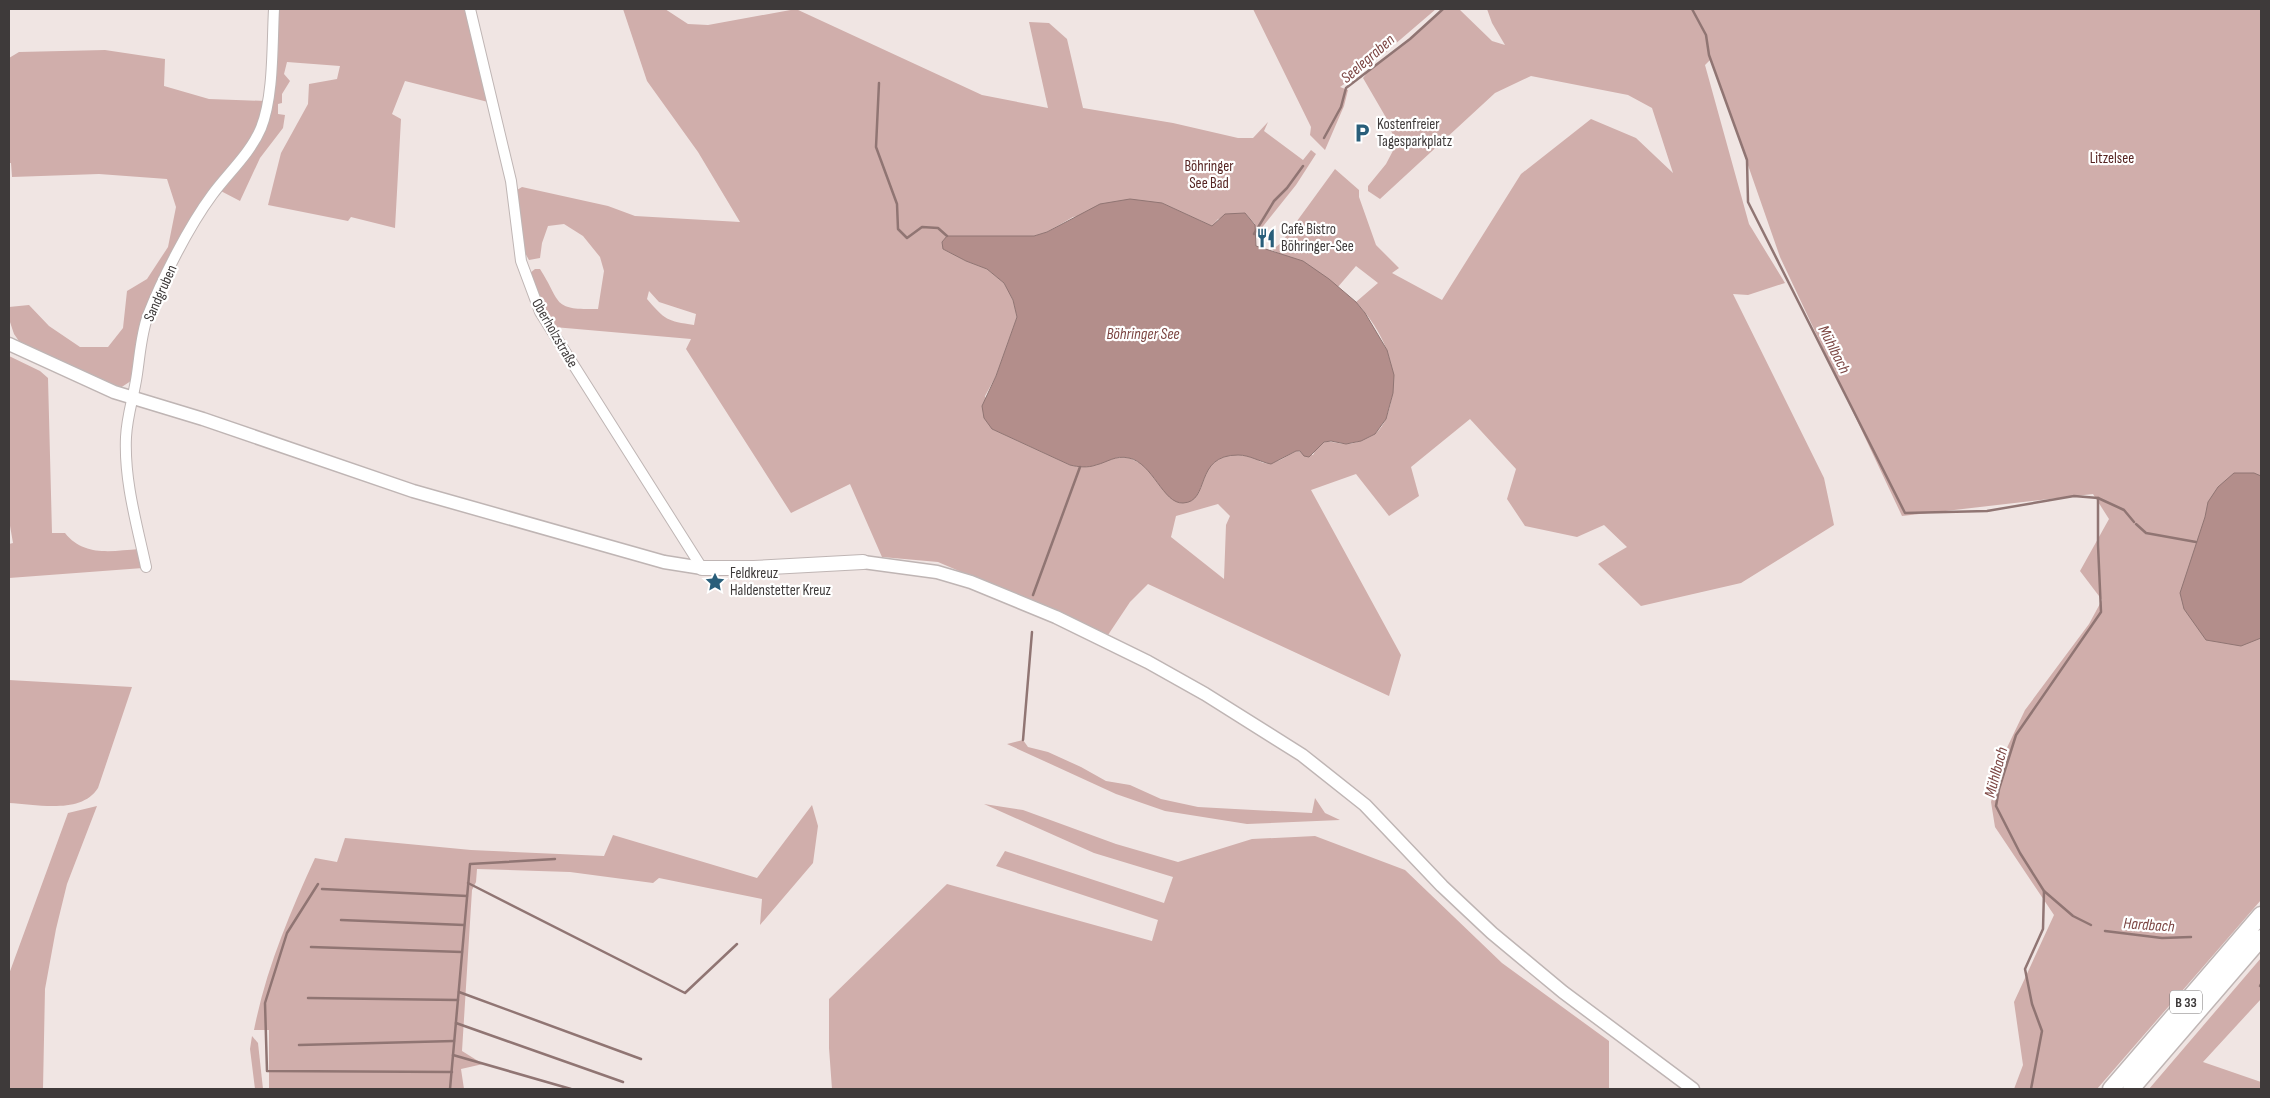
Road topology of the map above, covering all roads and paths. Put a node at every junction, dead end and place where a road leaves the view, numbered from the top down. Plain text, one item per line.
1 (274, 9) edge
2 (470, 9) edge
3 (9, 344) edge
4 (132, 398) junction
5 (863, 562) joint
6 (146, 568) dead end
7 (702, 568) junction
8 (2261, 915) edge
9 (2261, 938) edge
10 (1693, 1089) edge
11 (2110, 1089) edge
12 (2130, 1089) edge

1 - 4 street, Sandgruben
2 - 7 street, Oberholzstraße
3 - 4 street
4 - 6 street, Sandgruben
4 - 7 street
5 - 7 main road
5 - 10 street
8 - 11 highway, B 33
9 - 12 highway, B 33

